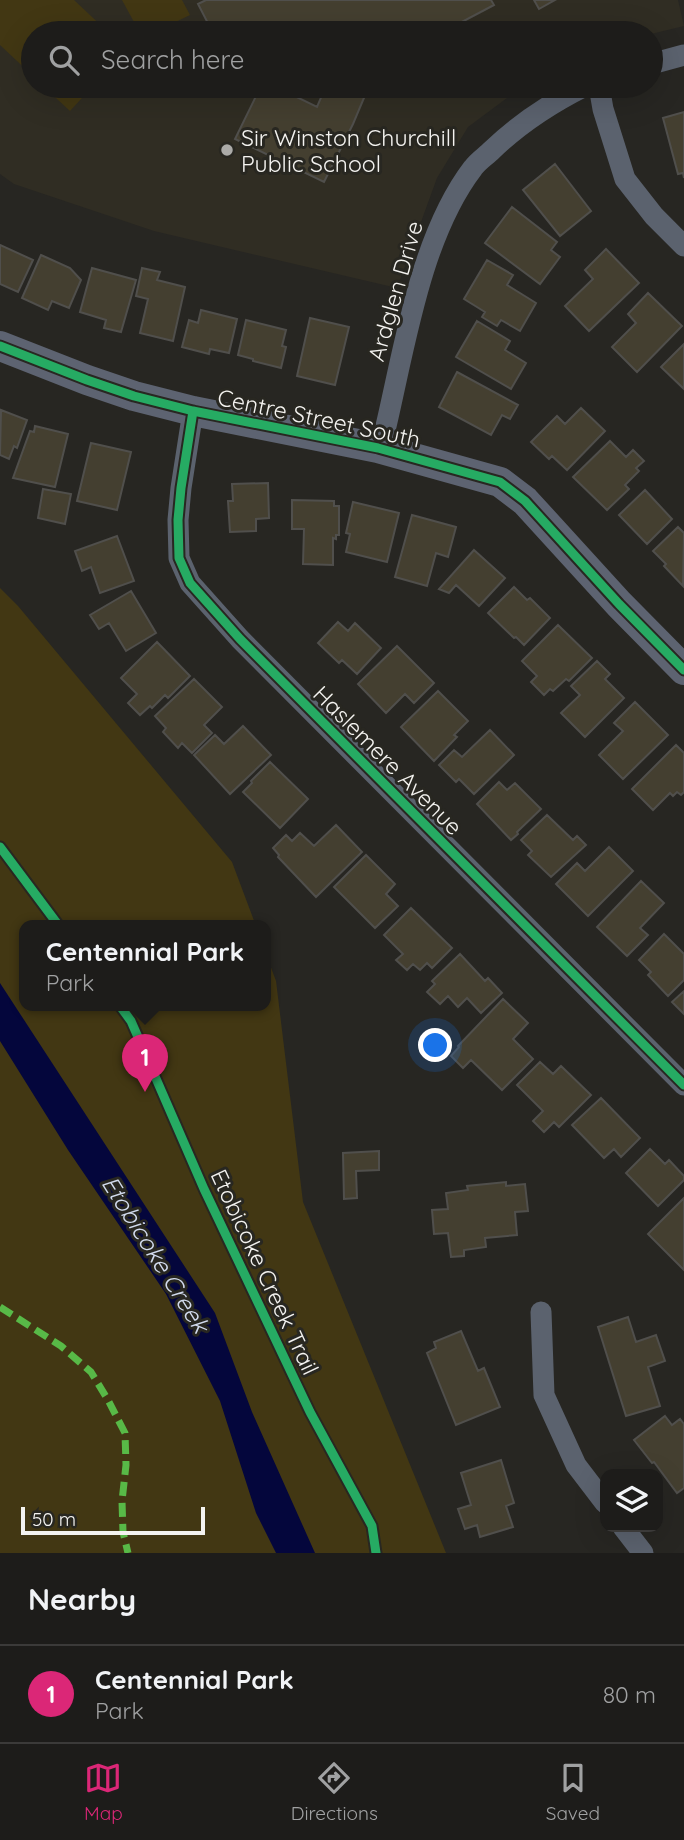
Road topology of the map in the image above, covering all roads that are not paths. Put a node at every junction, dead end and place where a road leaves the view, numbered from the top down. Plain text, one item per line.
1 (684, 55) edge
2 (663, 61) edge
3 (562, 98) edge
4 (601, 98) edge
5 (684, 246) edge
6 (0, 346) edge
7 (193, 411) junction
8 (379, 448) junction
9 (684, 670) edge
10 (684, 1085) edge
11 (541, 1312) dead end
12 (600, 1496) edge
13 (627, 1532) edge
14 (643, 1553) edge

1 - 2 street
3 - 8 street, Ardglen Drive
4 - 5 street
6 - 7 street, Centre Street South
7 - 8 street, Centre Street South
7 - 10 street, Haslemere Avenue
8 - 9 street, Centre Street South
11 - 12 street
13 - 14 street

